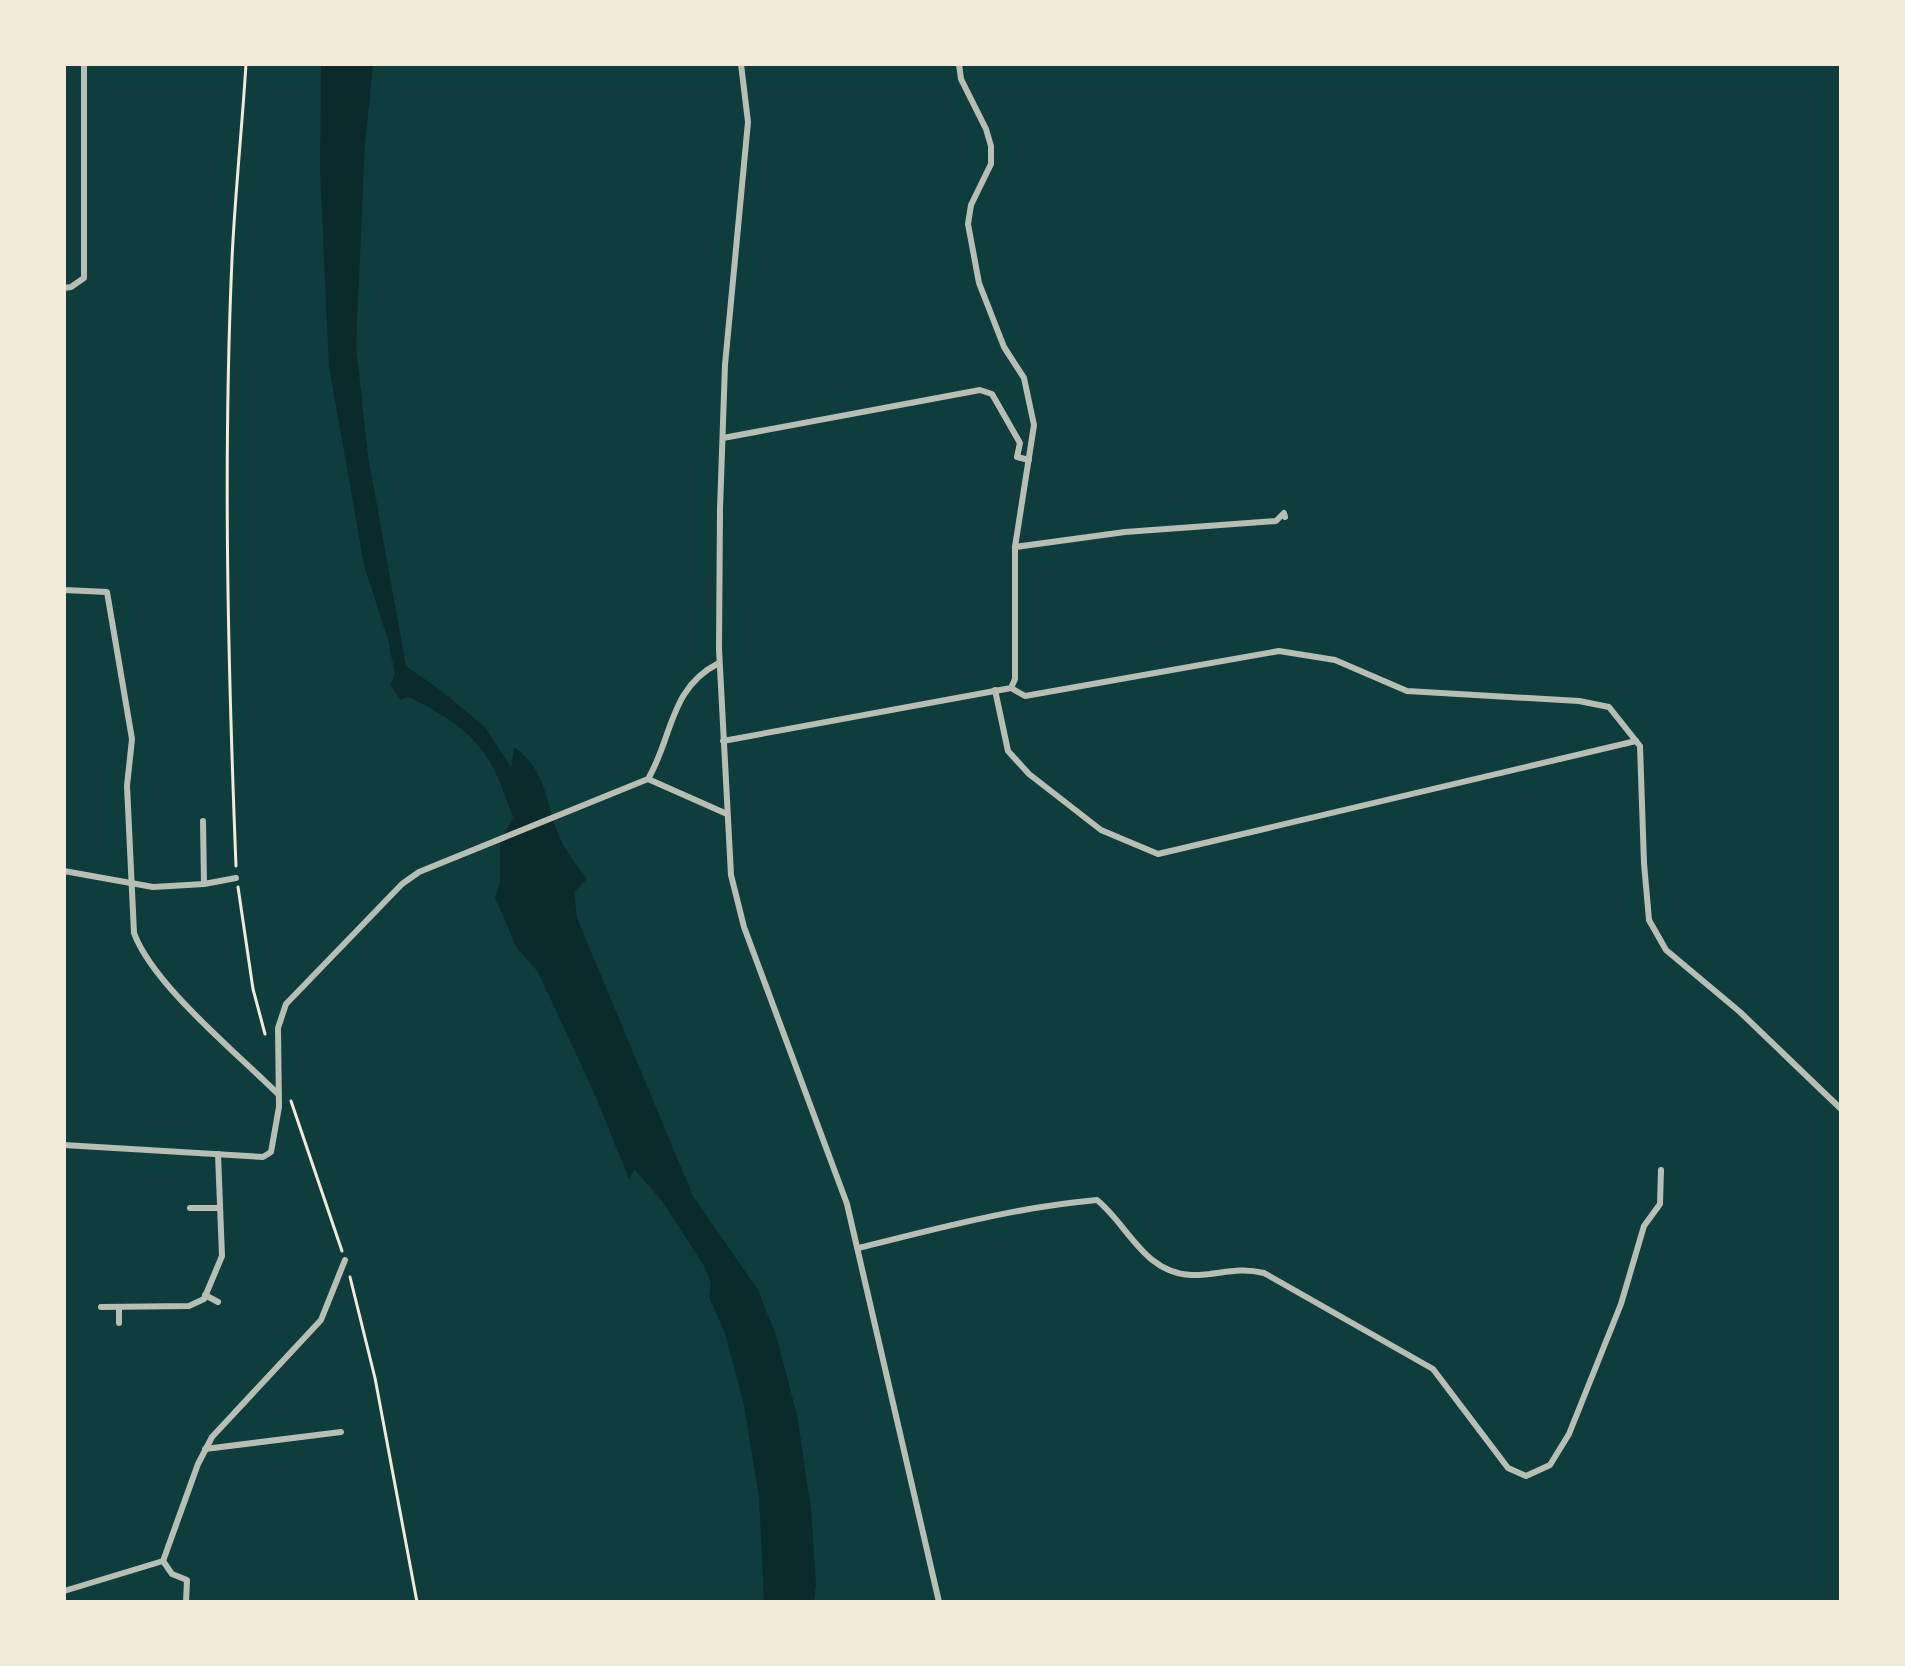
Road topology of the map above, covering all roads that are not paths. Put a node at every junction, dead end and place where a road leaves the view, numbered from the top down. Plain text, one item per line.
1 (84, 64) edge
2 (741, 64) edge
3 (959, 64) edge
4 (64, 288) edge
5 (723, 438) junction
6 (1029, 460) junction
7 (1285, 517) dead end
8 (1015, 546) junction
9 (64, 590) edge
10 (719, 663) junction
11 (1011, 688) junction
12 (995, 690) junction
13 (723, 741) junction
14 (1636, 741) junction
15 (648, 779) junction
16 (728, 814) junction
17 (202, 821) dead end
18 (64, 871) edge
19 (236, 878) road end
20 (132, 882) junction
21 (204, 884) junction
22 (279, 1094) junction
23 (1840, 1108) edge
24 (64, 1144) edge
25 (218, 1154) junction
26 (1660, 1170) dead end
27 (190, 1208) dead end
28 (220, 1208) junction
29 (858, 1248) junction
30 (345, 1260) road end
31 (205, 1296) junction
32 (218, 1302) dead end
33 (101, 1307) dead end
34 (119, 1307) junction
35 (119, 1323) dead end
36 (341, 1432) dead end
37 (205, 1449) junction
38 (163, 1561) junction
39 (64, 1591) edge
40 (186, 1602) edge
41 (939, 1602) edge

1 - 4 street
2 - 5 street
3 - 6 street
5 - 6 street
5 - 10 street
6 - 8 street
7 - 8 street
8 - 11 street
9 - 20 street
10 - 13 street
10 - 15 street
11 - 12 street
11 - 14 street
12 - 13 street
12 - 14 street
13 - 16 street
14 - 23 street
15 - 16 street
15 - 22 street
16 - 29 street
17 - 21 street
18 - 20 street
19 - 21 street
20 - 21 street
20 - 22 street
22 - 25 street
24 - 25 street
25 - 28 street
26 - 29 street
27 - 28 street
28 - 31 street
29 - 41 street
30 - 37 street
31 - 32 street
31 - 34 street
33 - 34 street
34 - 35 street
36 - 37 street
37 - 38 street
38 - 39 street
38 - 40 street

